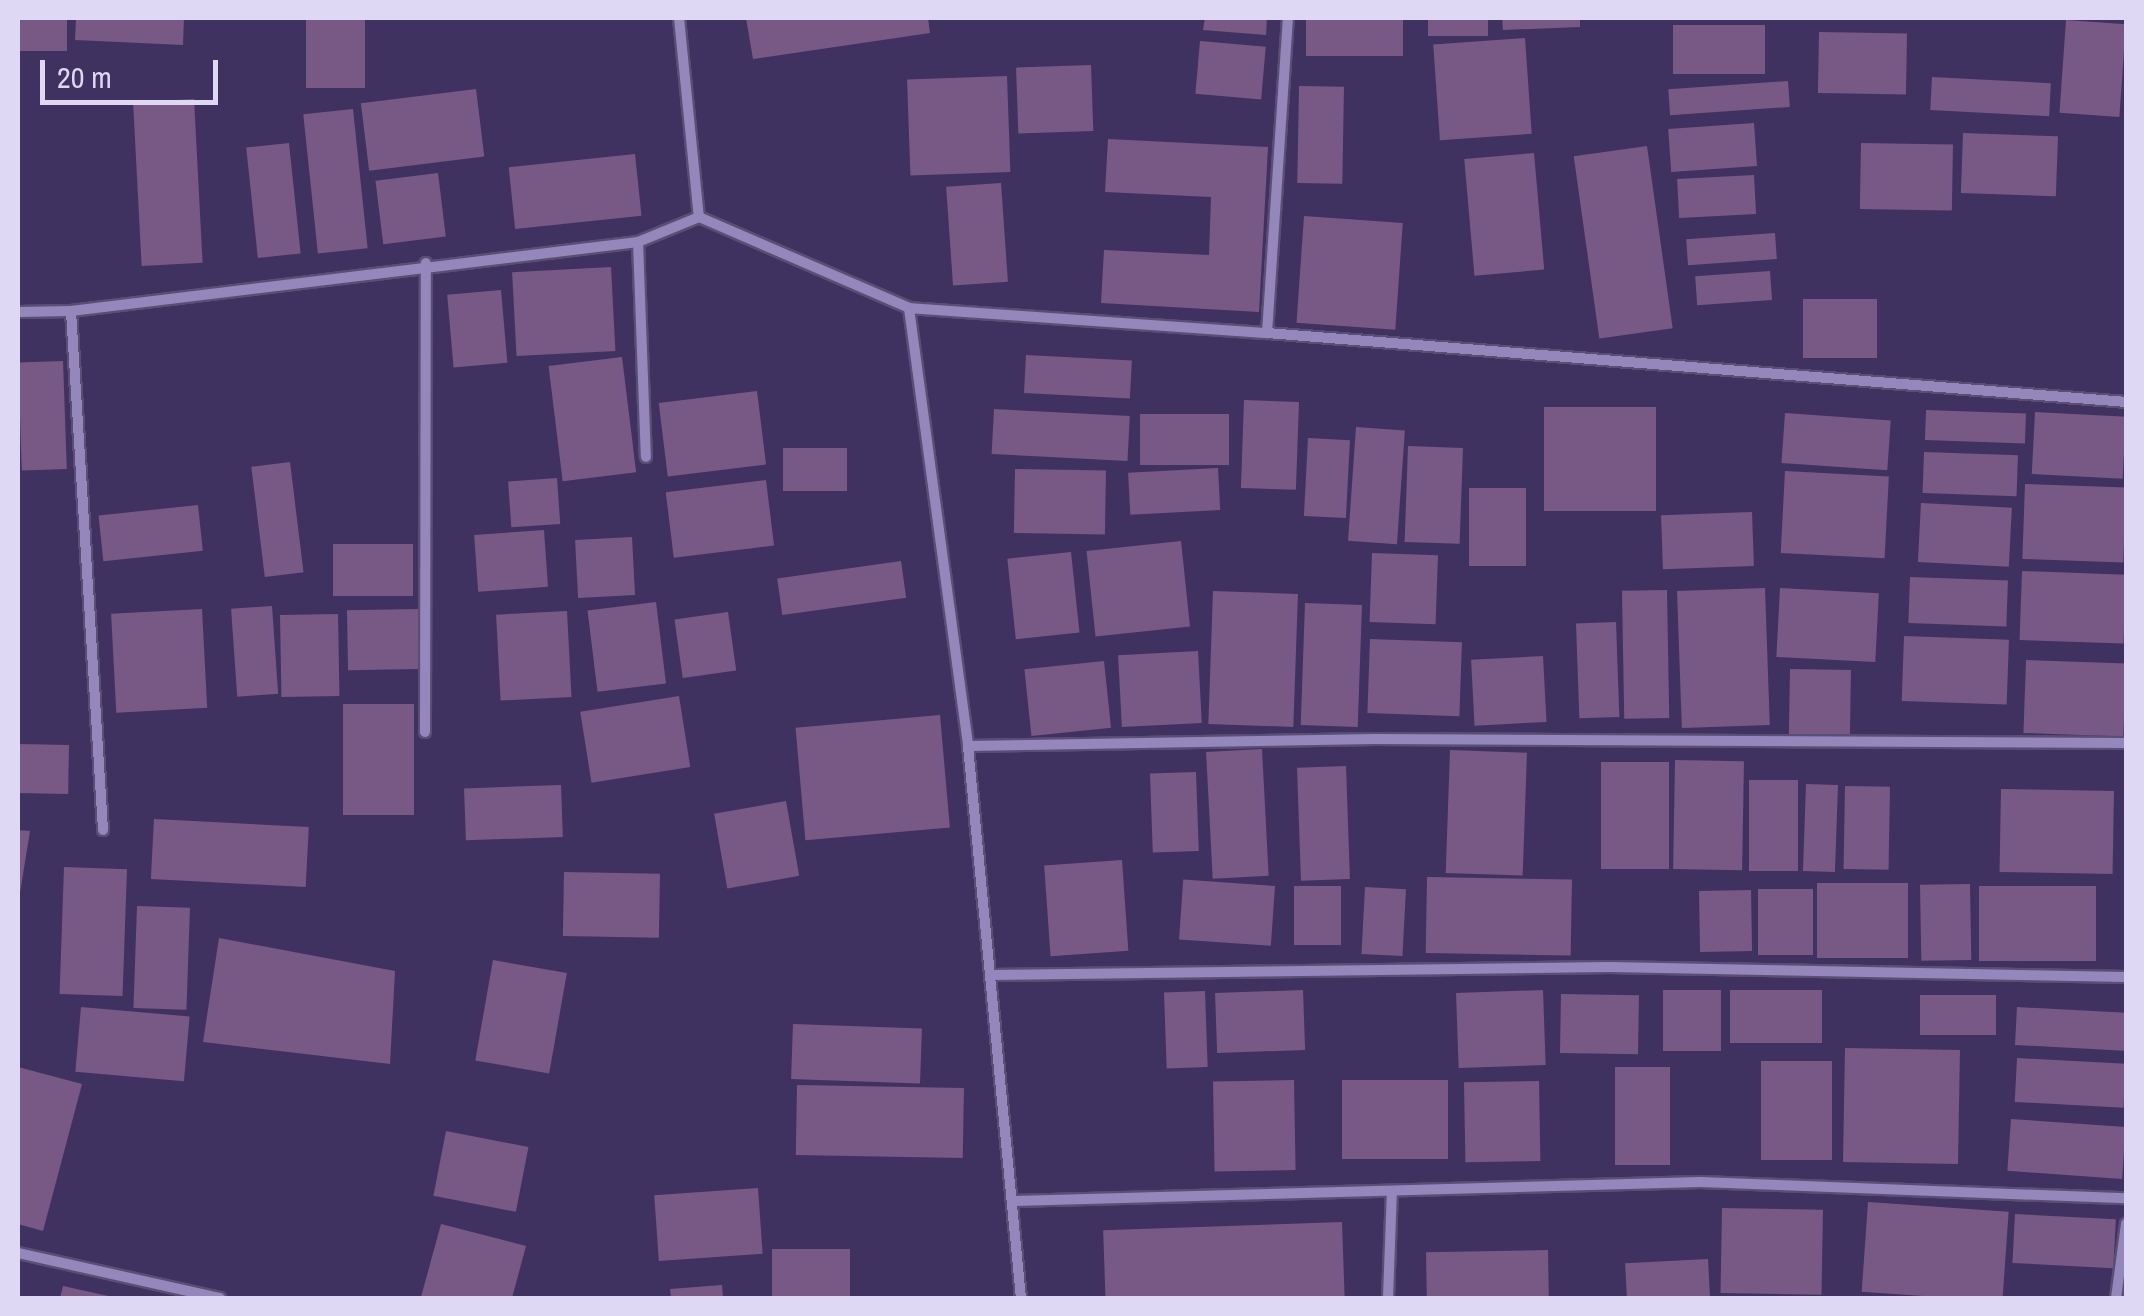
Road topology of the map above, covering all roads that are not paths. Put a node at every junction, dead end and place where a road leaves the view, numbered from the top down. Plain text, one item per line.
1 (679, 18) edge
2 (1288, 18) edge
3 (700, 217) junction
4 (638, 242) junction
5 (426, 263) junction
6 (909, 308) junction
7 (71, 311) junction
8 (18, 312) edge
9 (1267, 333) junction
10 (2126, 402) edge
11 (646, 457) dead end
12 (425, 732) dead end
13 (2126, 743) edge
14 (968, 746) junction
15 (103, 830) dead end
16 (992, 975) junction
17 (2126, 977) edge
18 (1392, 1191) junction
19 (2126, 1198) edge
20 (1014, 1202) junction
21 (2126, 1224) edge
22 (18, 1252) edge
23 (220, 1298) edge
24 (1020, 1298) edge
25 (1388, 1298) edge
26 (2116, 1298) edge

1 - 3 street
2 - 9 street
3 - 4 street
3 - 6 street
4 - 5 street
4 - 11 street
5 - 7 street
5 - 12 street
6 - 9 street
6 - 14 street
7 - 8 street
7 - 15 street
9 - 10 street
13 - 14 street
14 - 16 street
16 - 17 street
16 - 20 street
18 - 19 street
18 - 20 street
18 - 25 street
20 - 24 street
21 - 26 street
22 - 23 street

